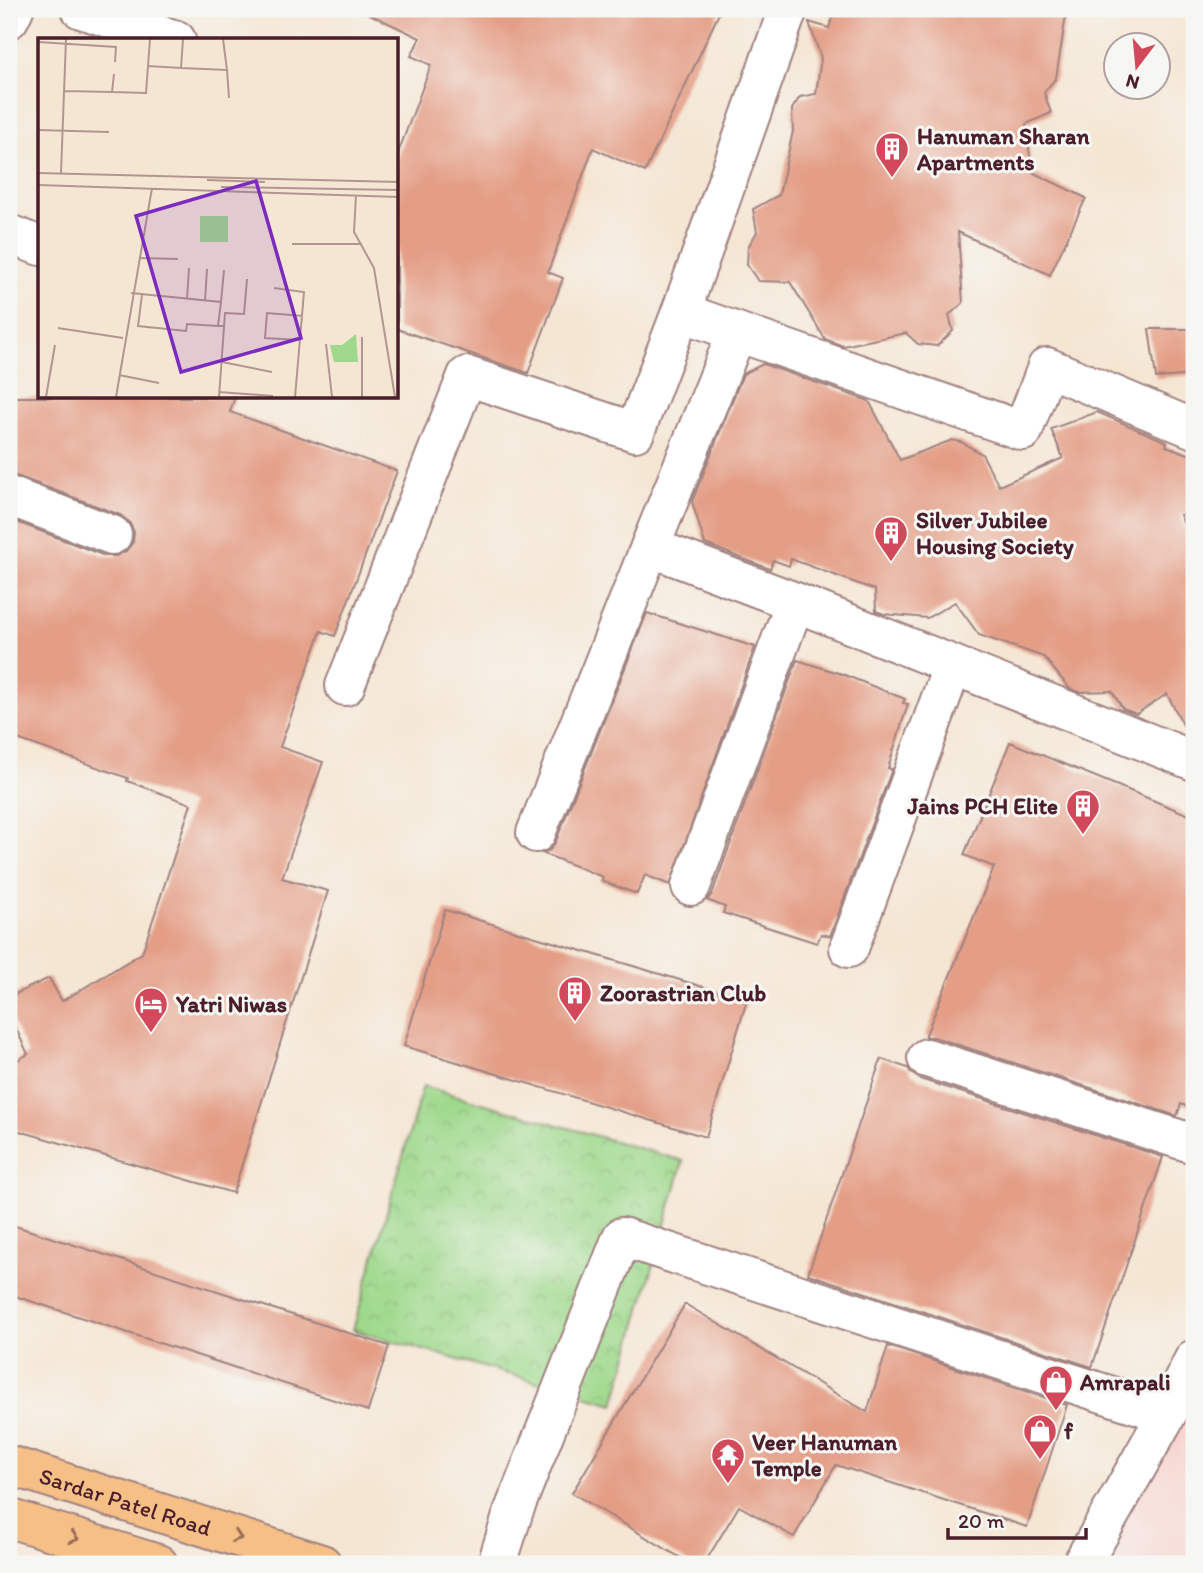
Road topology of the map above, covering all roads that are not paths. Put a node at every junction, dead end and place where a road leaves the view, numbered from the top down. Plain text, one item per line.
1 (14, 9) edge
2 (81, 9) edge
3 (788, 9) edge
4 (9, 19) edge
5 (170, 38) edge
6 (9, 234) edge
7 (38, 245) edge
8 (681, 312) junction
9 (737, 332) junction
10 (1194, 429) edge
11 (9, 496) edge
12 (112, 535) dead end
13 (650, 547) junction
14 (795, 602) junction
15 (953, 665) junction
16 (345, 686) dead end
17 (1194, 761) edge
18 (536, 833) dead end
19 (691, 886) dead end
20 (849, 948) dead end
21 (928, 1058) dead end
22 (1194, 1144) edge
23 (1194, 1359) edge
24 (1167, 1414) junction
25 (9, 1465) edge
26 (9, 1518) edge
27 (158, 1564) edge
28 (321, 1564) edge
29 (498, 1564) edge
30 (1082, 1564) edge

1 - 4 street
2 - 5 street
3 - 8 street
6 - 7 street
8 - 9 street
8 - 16 street
9 - 10 street
9 - 13 street
11 - 12 street
13 - 14 street
13 - 18 street
14 - 15 street
14 - 19 street
15 - 17 street
15 - 20 street
21 - 22 street
23 - 24 street
24 - 29 street
24 - 30 street
25 -> 28 main road, Sardar Patel Road
26 -> 27 main road

